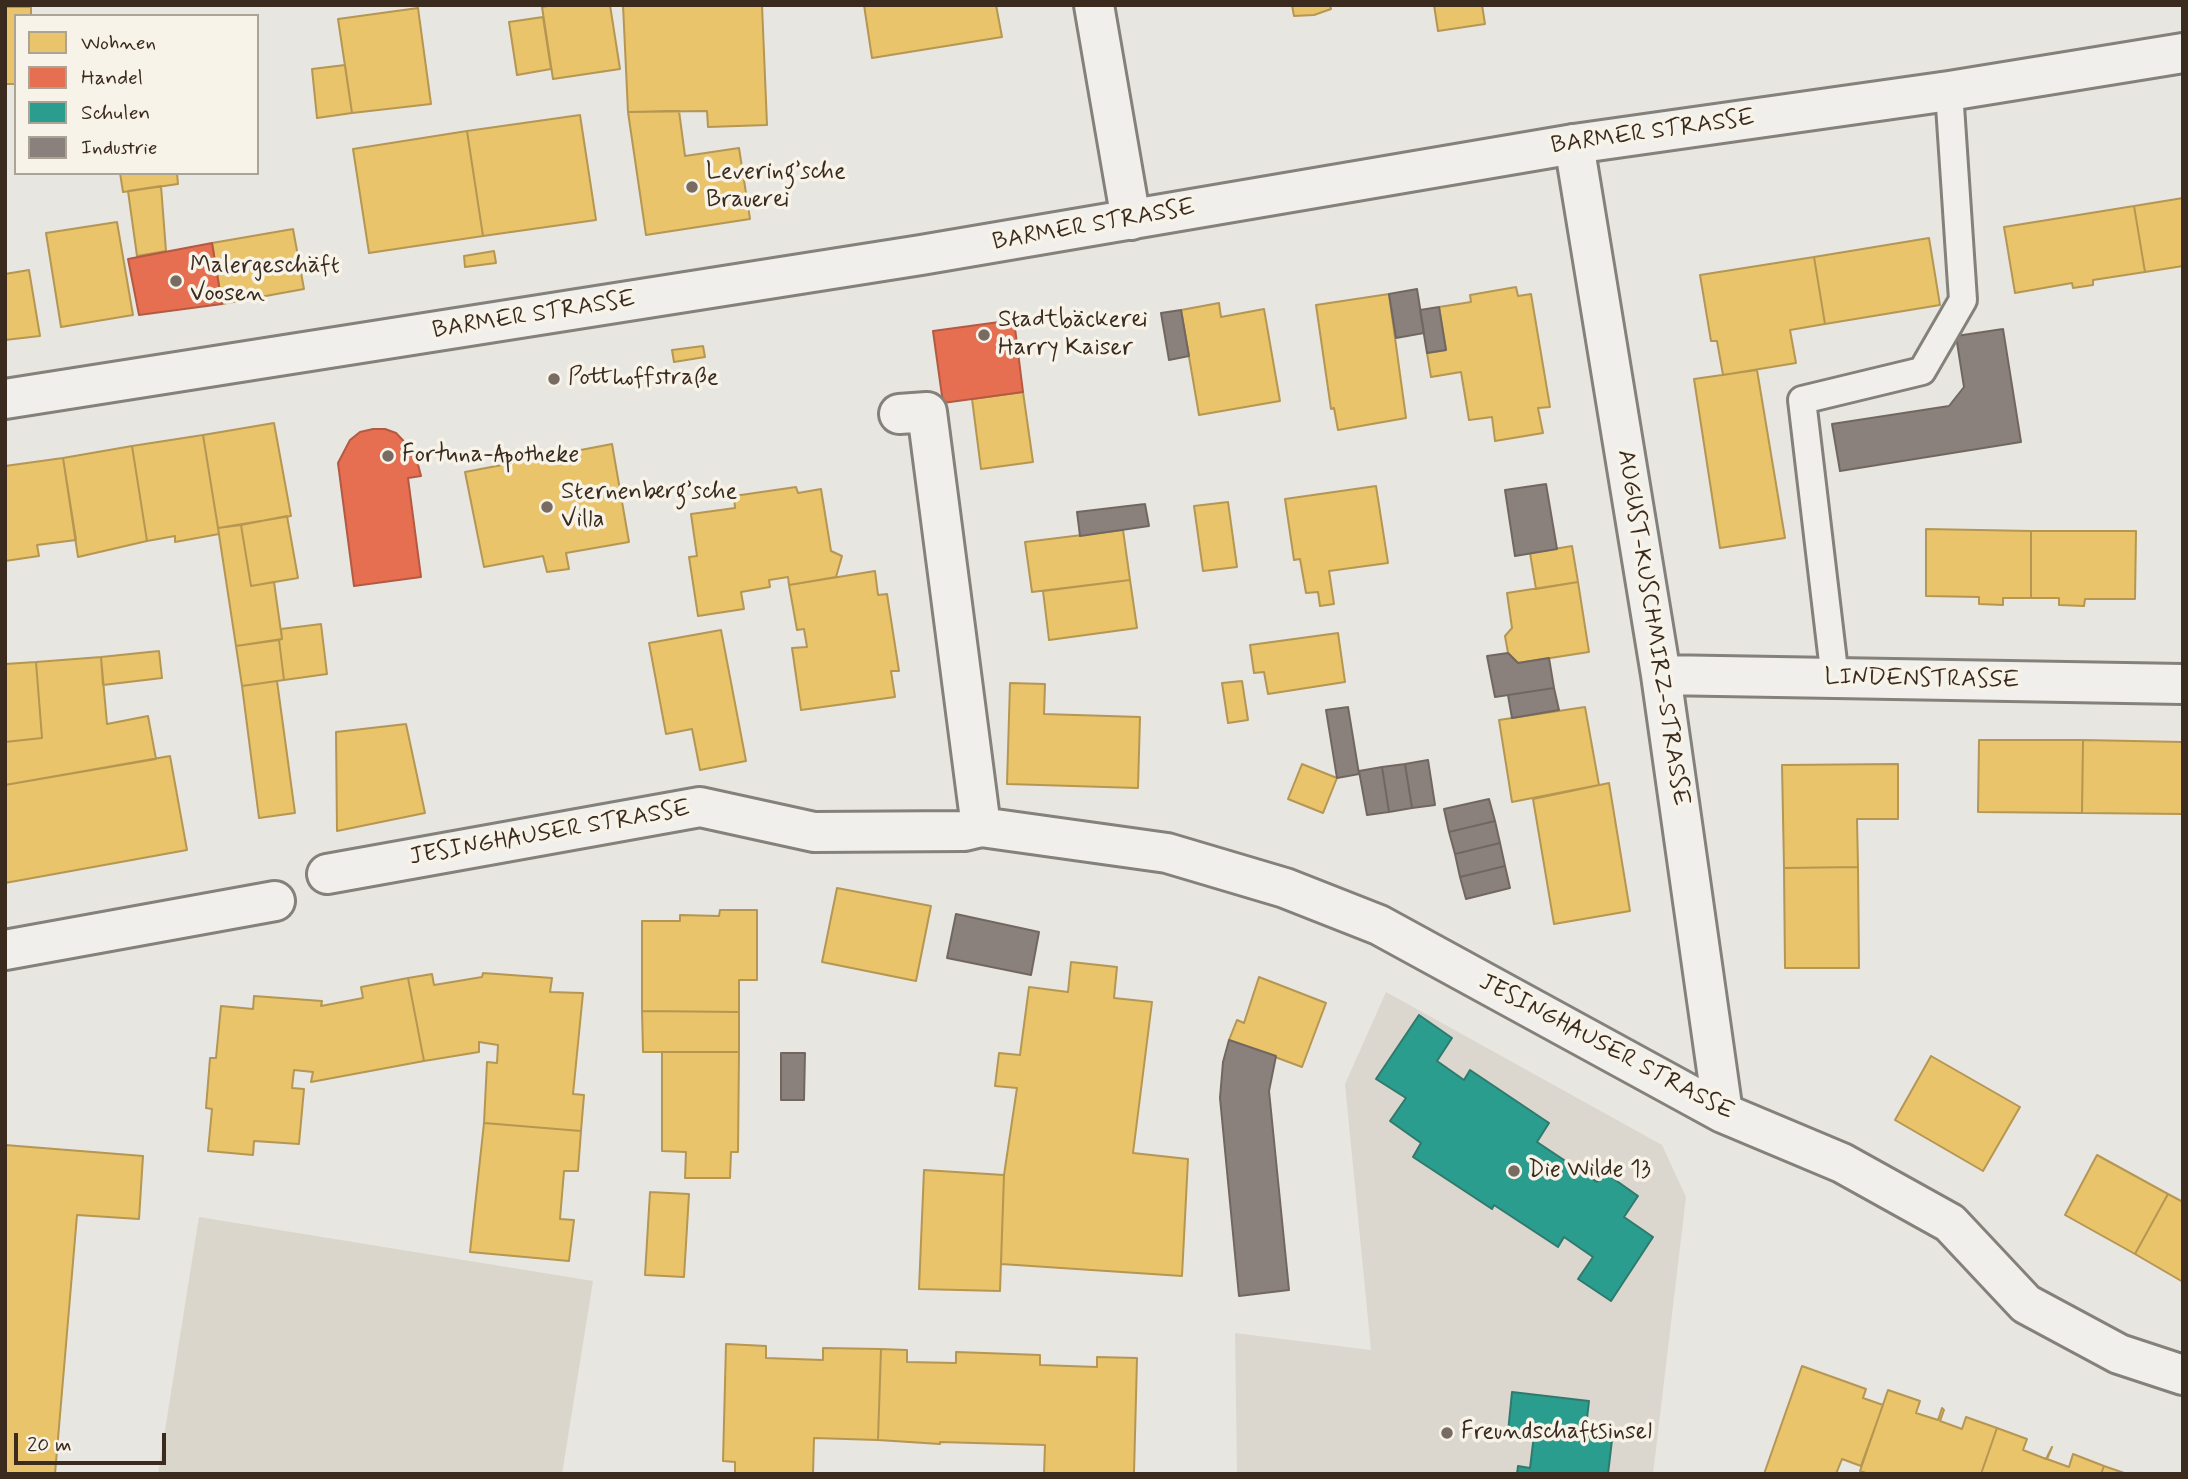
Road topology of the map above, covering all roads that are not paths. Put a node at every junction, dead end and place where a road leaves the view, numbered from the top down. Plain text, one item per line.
1 (1094, 5) edge
2 (2183, 53) edge
3 (1949, 91) junction
4 (1574, 144) junction
5 (1132, 220) junction
6 (5, 398) edge
7 (899, 414) dead end
8 (1661, 675) junction
9 (1835, 679) junction
10 (2183, 684) edge
11 (981, 827) junction
12 (327, 874) dead end
13 (275, 901) dead end
14 (5, 950) edge
15 (1723, 1113) junction
16 (2183, 1375) edge

1 - 5 street
2 - 3 street, BARMER STRASSE
3 - 4 street, BARMER STRASSE
3 - 9 lane
4 - 5 street, BARMER STRASSE
4 - 8 street, AUGUST-KUSCHMIRZ-STRASSE
5 - 6 street, BARMER STRASSE
7 - 11 street
8 - 9 street, LINDENSTRASSE
8 - 15 street, AUGUST-KUSCHMIRZ-STRASSE
9 - 10 street, LINDENSTRASSE
11 - 12 street, JESINGHAUSER STRASSE
11 - 15 street, JESINGHAUSER STRASSE
13 - 14 street
15 - 16 street, JESINGHAUSER STRASSE

